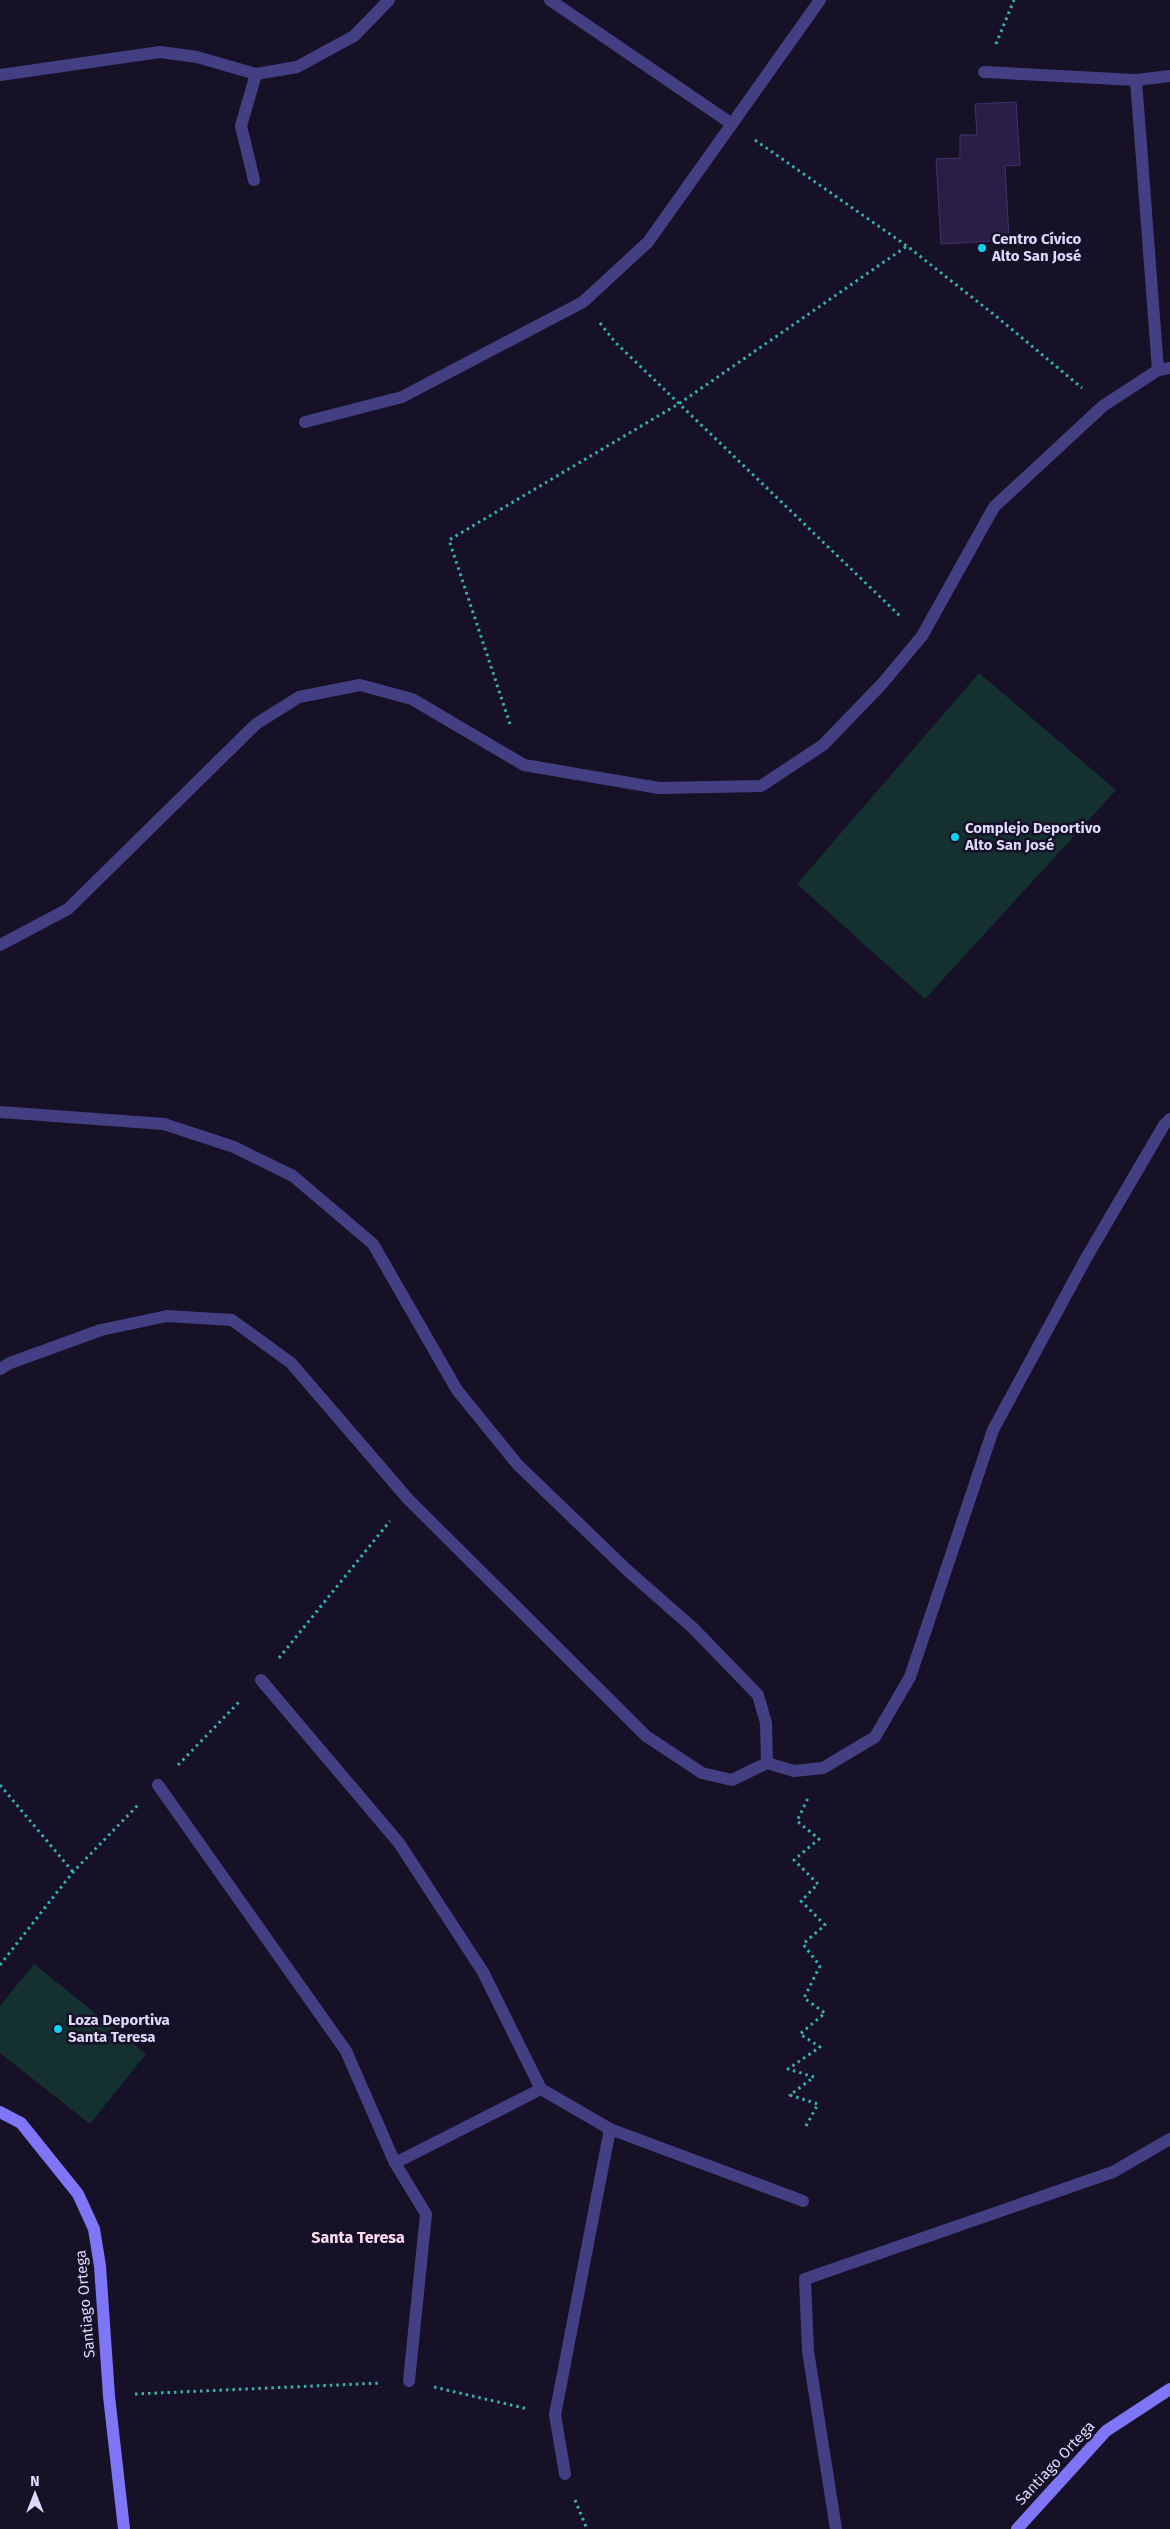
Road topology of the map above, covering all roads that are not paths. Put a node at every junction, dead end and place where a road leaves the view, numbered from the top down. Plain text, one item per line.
1 (389, 0) edge
2 (550, 0) edge
3 (820, 0) edge
4 (984, 72) road end
5 (256, 74) junction
6 (0, 75) edge
7 (1170, 76) edge
8 (1136, 80) junction
9 (732, 124) junction
10 (254, 180) dead end
11 (1164, 369) edge
12 (305, 422) dead end
13 (0, 945) edge
14 (0, 1112) edge
15 (1170, 1119) edge
16 (0, 1369) edge
17 (261, 1680) road end
18 (767, 1763) junction
19 (158, 1785) road end
20 (540, 2089) junction
21 (0, 2112) edge
22 (610, 2129) junction
23 (1170, 2139) edge
24 (395, 2163) junction
25 (803, 2200) dead end
26 (409, 2381) road end
27 (1170, 2389) edge
28 (565, 2474) dead end
29 (124, 2529) edge
30 (836, 2529) edge
31 (1017, 2529) edge

1 - 5 street
2 - 9 street
3 - 9 street
4 - 8 street
5 - 6 street
5 - 10 street
7 - 8 street
8 - 11 street
9 - 12 street
11 - 13 street
14 - 18 street
15 - 18 street
16 - 18 street
17 - 20 street
19 - 24 street
20 - 22 street
20 - 24 street
21 - 29 street, Santiago Ortega
22 - 25 street
22 - 28 street
23 - 30 street
24 - 26 street
27 - 31 street, Santiago Ortega

